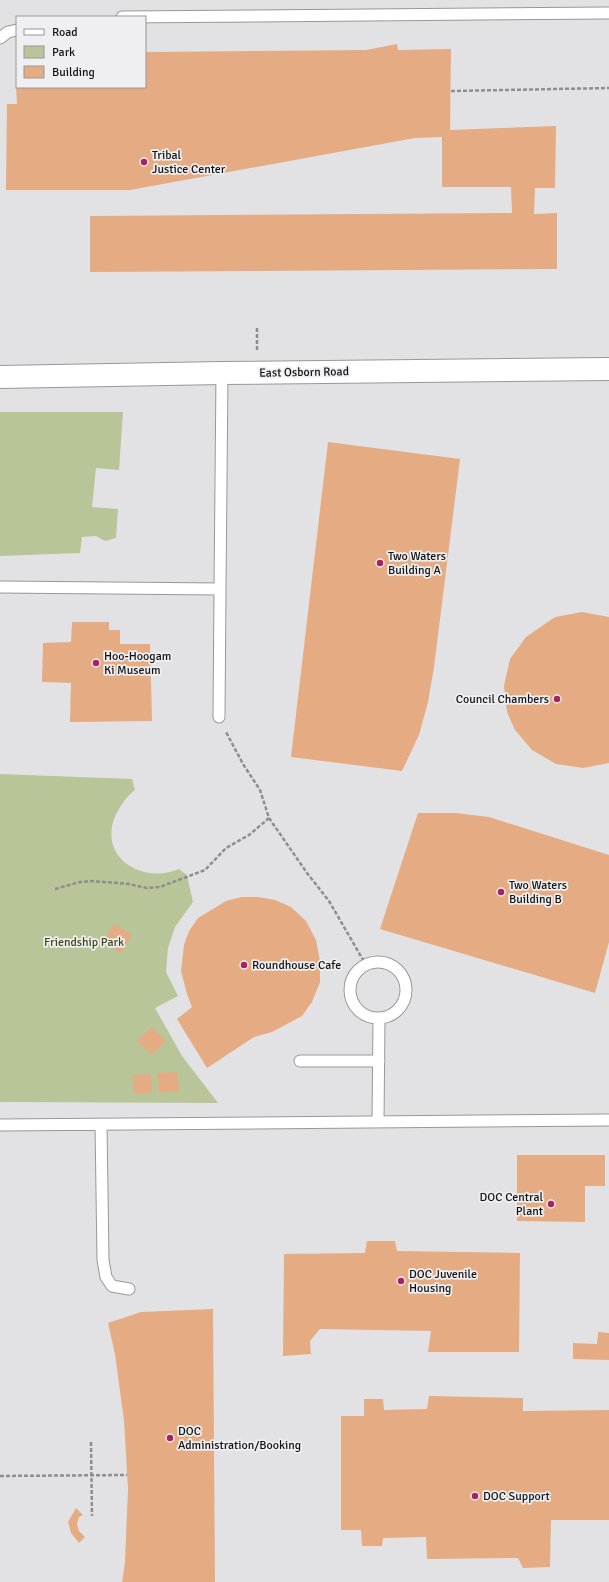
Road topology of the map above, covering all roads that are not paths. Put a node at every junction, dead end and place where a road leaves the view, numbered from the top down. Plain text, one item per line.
1 (609, 14) edge
2 (146, 17) edge
3 (16, 30) edge
4 (0, 38) edge
5 (609, 370) edge
6 (222, 373) junction
7 (0, 377) edge
8 (0, 587) edge
9 (220, 589) junction
10 (219, 717) road end
11 (379, 1019) junction
12 (300, 1061) dead end
13 (379, 1061) junction
14 (609, 1120) edge
15 (378, 1122) junction
16 (101, 1124) junction
17 (0, 1125) edge
18 (128, 1289) dead end

1 - 2 lane
3 - 4 lane
5 - 6 street, East Osborn Road
6 - 7 street, East Osborn Road
6 - 9 lane
8 - 9 lane
9 - 10 lane
11 - 11 lane
11 - 13 lane
12 - 13 lane
13 - 15 lane
14 - 15 lane
15 - 16 lane
16 - 17 lane
16 - 18 lane

